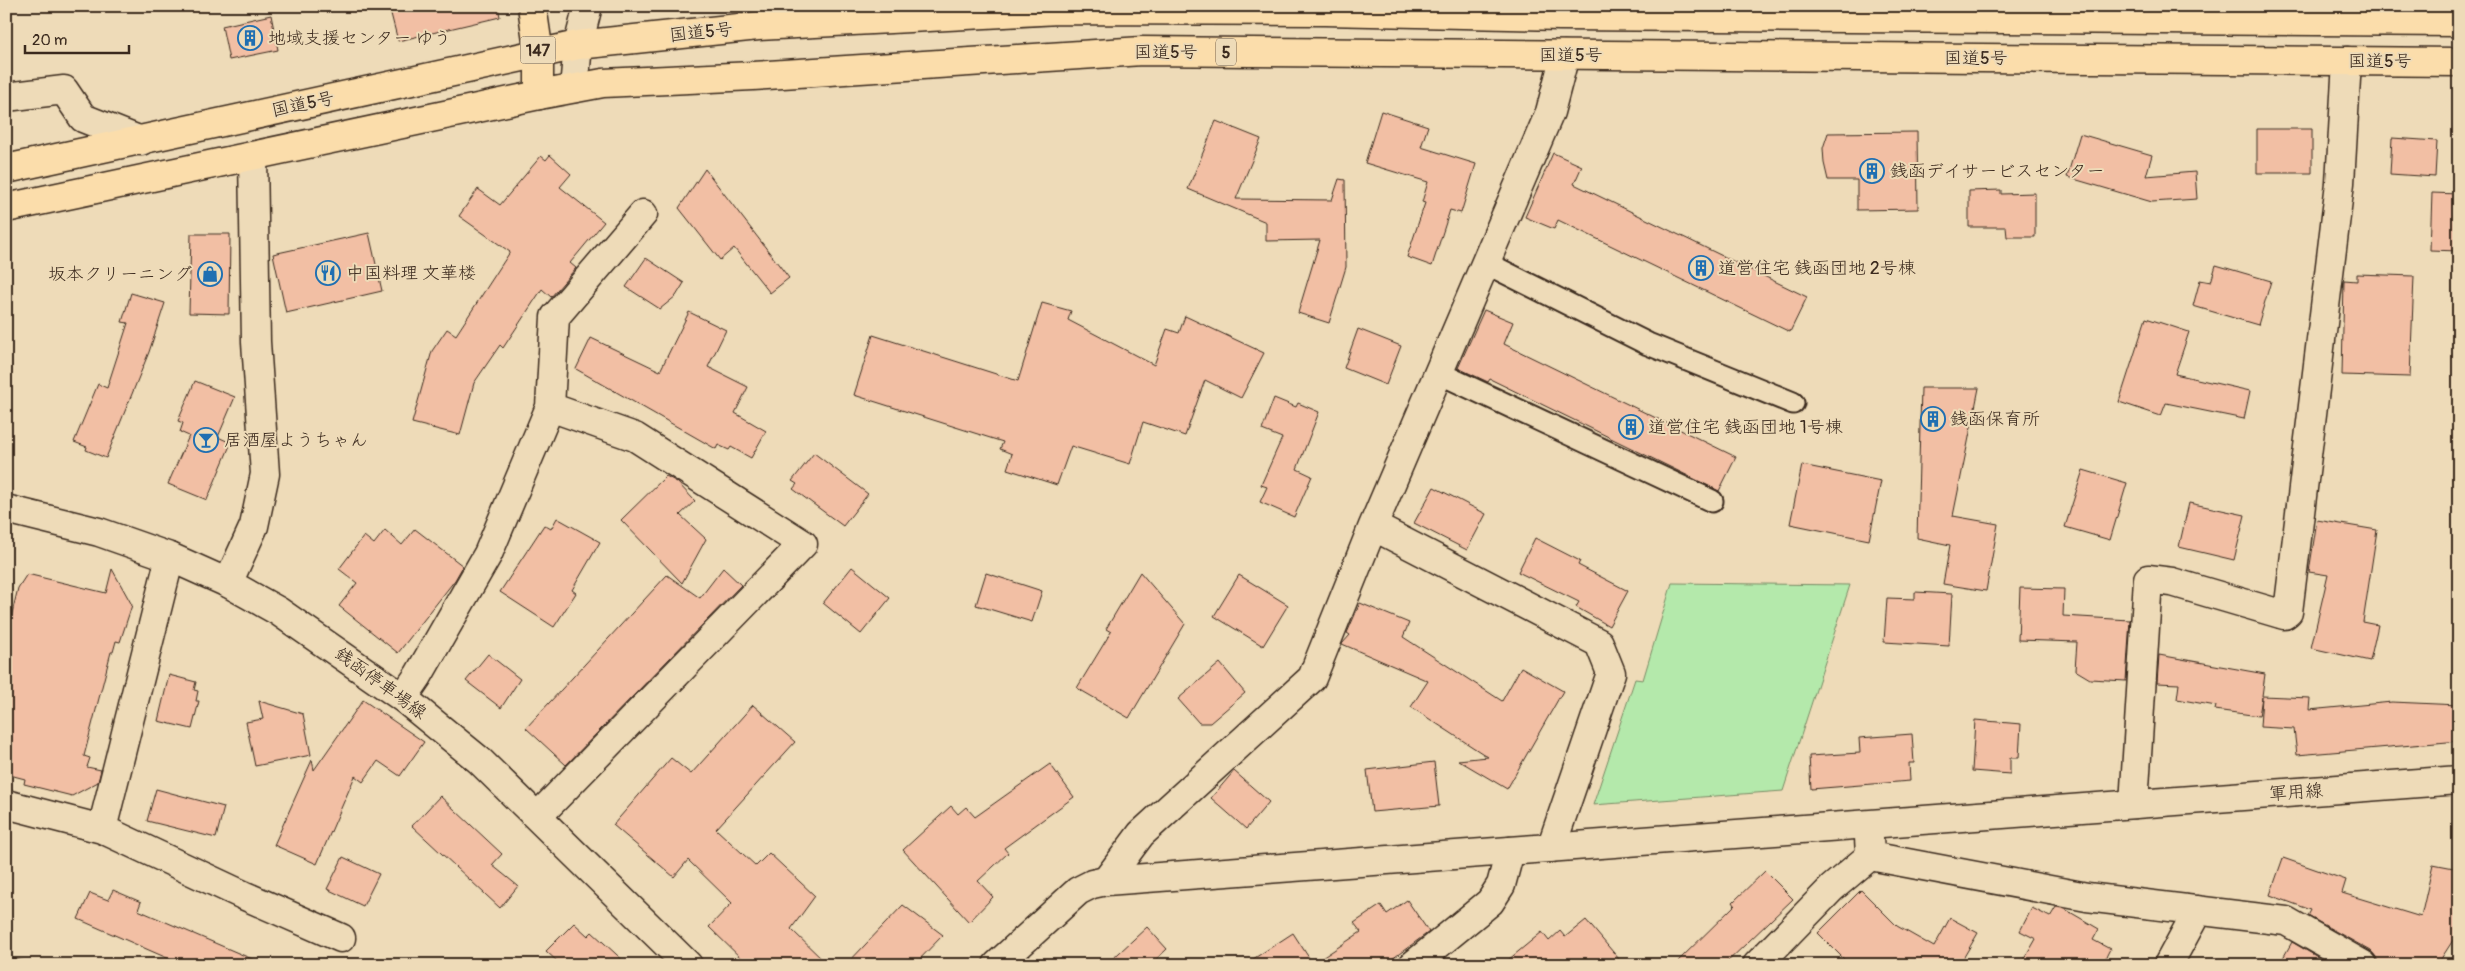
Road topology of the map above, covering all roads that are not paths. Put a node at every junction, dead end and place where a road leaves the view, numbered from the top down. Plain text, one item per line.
1 (532, 6) edge
2 (588, 6) edge
3 (1059, 8) edge
4 (1543, 11) edge
5 (2459, 22) edge
6 (578, 45) junction
7 (539, 54) junction
8 (1565, 54) junction
9 (2347, 61) junction
10 (2459, 62) edge
11 (574, 88) junction
12 (539, 95) junction
13 (6, 97) edge
14 (141, 141) junction
15 (253, 156) junction
16 (6, 169) edge
17 (6, 208) edge
18 (643, 214) dead end
19 (1486, 263) junction
20 (1439, 373) junction
21 (1793, 403) dead end
22 (550, 407) junction
23 (1712, 501) dead end
24 (7, 511) edge
25 (1374, 526) junction
26 (170, 556) junction
27 (228, 583) junction
28 (403, 698) junction
29 (2459, 780) edge
30 (6, 804) edge
31 (2134, 804) junction
32 (538, 816) junction
33 (1868, 824) junction
34 (102, 829) junction
35 (1551, 848) junction
36 (1510, 850) junction
37 (1870, 856) junction
38 (1106, 881) junction
39 (2198, 910) junction
40 (341, 938) dead end
41 (688, 965) edge
42 (997, 965) edge
43 (1413, 965) edge
44 (1757, 965) edge
45 (2168, 965) edge
46 (2363, 965) edge

1 - 7 main road, 147
2 - 6 street
3 - 4 main road, 国道5号
3 - 6 main road, 国道5号
4 - 5 main road, 国道5号
6 - 7 main road, 国道5号
6 - 11 street
7 - 12 main road, 147
7 - 14 main road, 国道5号
8 - 9 main road, 国道5号 / 5
8 - 11 main road, 国道5号 / 5
8 - 19 street
9 - 10 main road, 国道5号 / 5
9 - 31 street
11 - 12 main road, 国道5号 / 5
12 - 15 main road, 国道5号 / 5
13 - 14 street
14 - 16 main road, 国道5号
15 - 17 main road, 国道5号 / 5
15 - 27 street
18 - 22 street
19 - 20 street
19 - 21 lane
20 - 23 lane
20 - 25 street
22 - 28 street
22 - 32 street
24 - 26 street, 銭函停車場線
25 - 35 street
25 - 38 street
26 - 27 street, 銭函停車場線
26 - 34 street
27 - 28 street, 銭函停車場線
28 - 32 street, 銭函停車場線
29 - 31 street, 軍用線
30 - 34 street
31 - 33 street, 軍用線
32 - 41 street, 銭函停車場線
33 - 35 street, 軍用線
33 - 37 street
34 - 40 street
35 - 36 street, 軍用線
36 - 38 street, 軍用線
36 - 43 street
37 - 39 street
37 - 44 street
38 - 42 street, 軍用線
39 - 45 street
39 - 46 street

